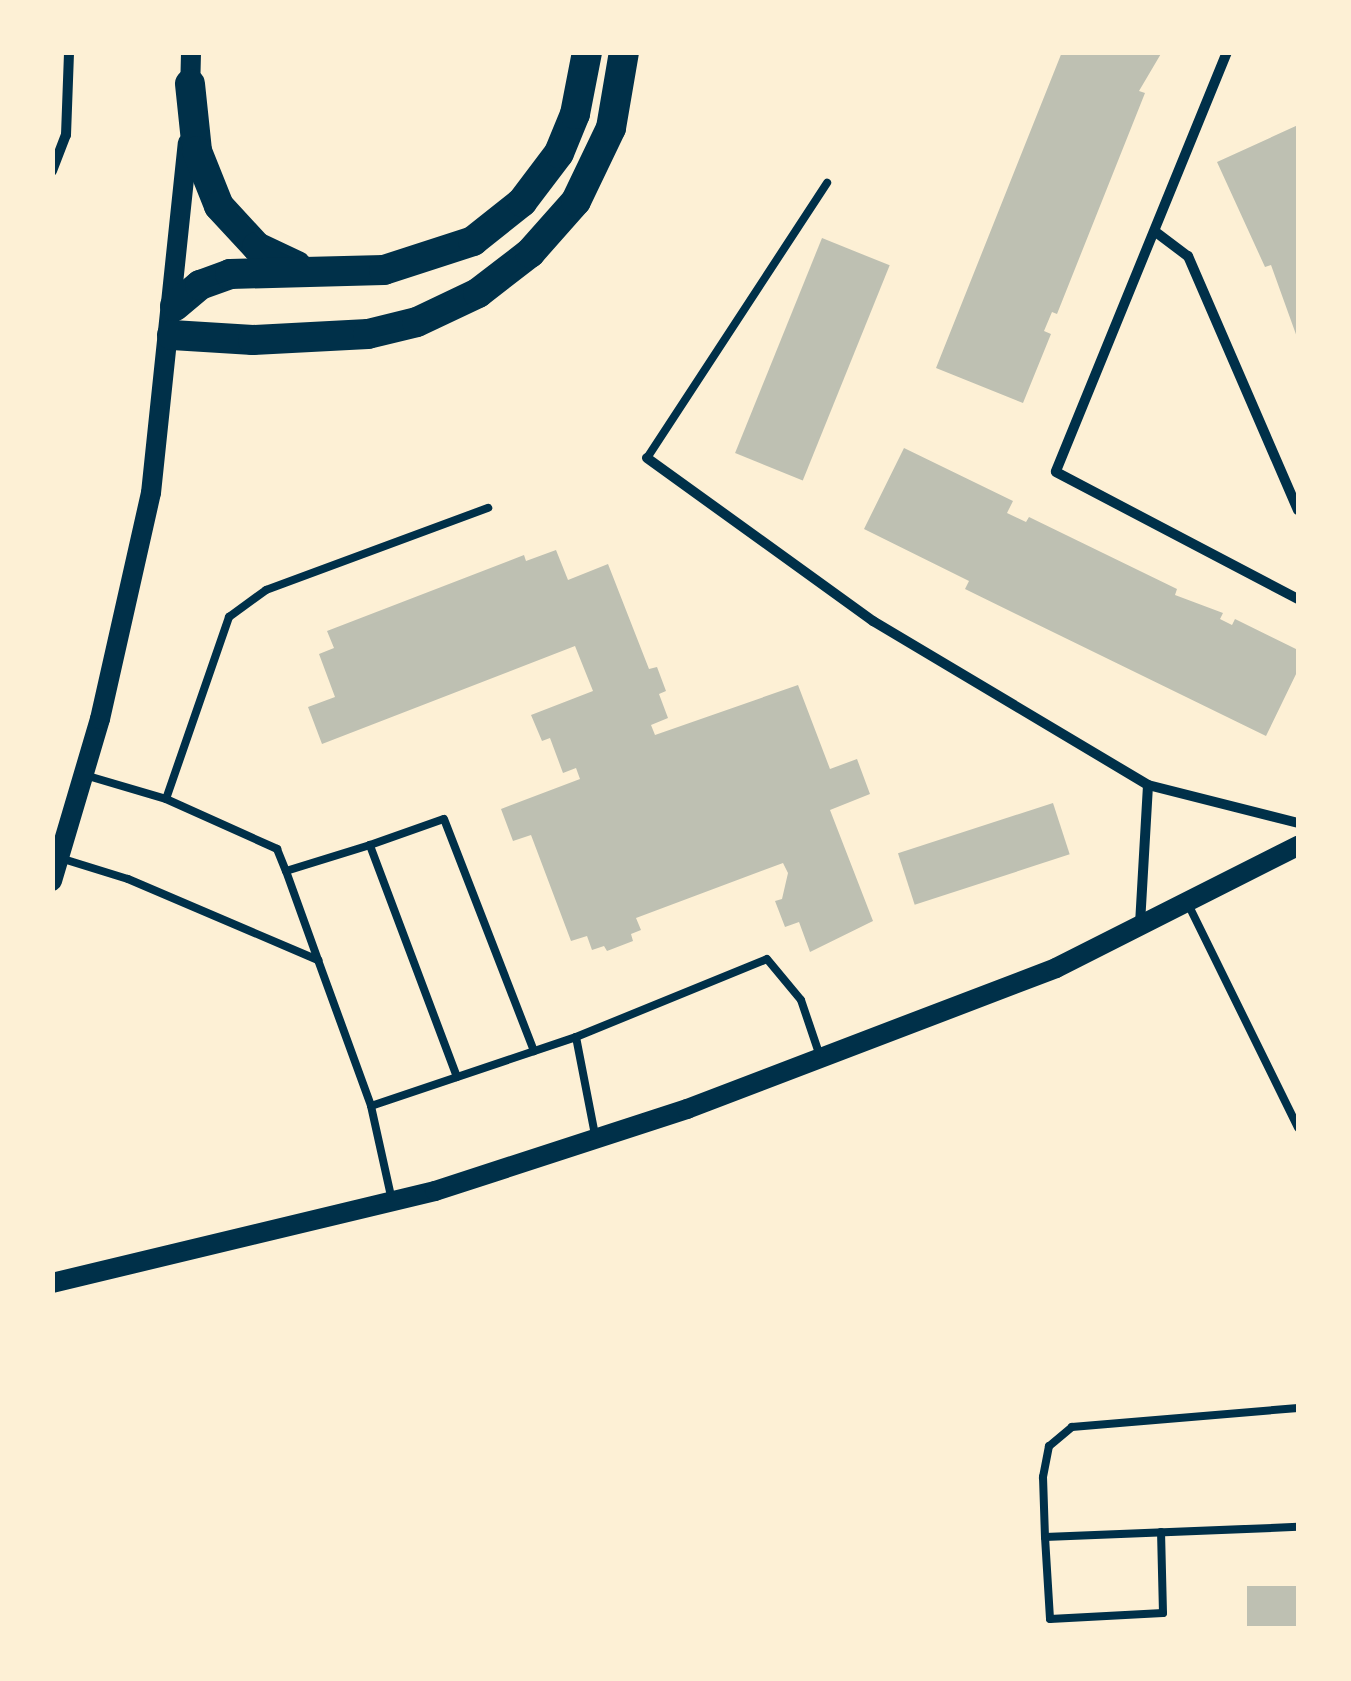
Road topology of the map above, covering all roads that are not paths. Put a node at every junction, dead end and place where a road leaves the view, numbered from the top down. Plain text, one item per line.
1 (69, 52) edge
2 (191, 52) edge
3 (587, 52) edge
4 (624, 52) edge
5 (1227, 52) edge
6 (190, 84) junction
7 (55, 165) edge
8 (827, 183) dead end
9 (1157, 233) junction
10 (334, 272) junction
11 (174, 320) junction
12 (647, 458) joint
13 (488, 508) dead end
14 (1298, 510) edge
15 (1298, 598) edge
16 (85, 775) junction
17 (1148, 785) junction
18 (166, 799) junction
19 (1298, 823) edge
20 (370, 845) junction
21 (1298, 846) edge
22 (60, 858) junction
23 (286, 871) junction
24 (52, 881) edge
25 (1189, 906) junction
26 (1140, 929) junction
27 (318, 960) junction
28 (576, 1037) junction
29 (534, 1051) junction
30 (822, 1060) junction
31 (457, 1077) junction
32 (371, 1106) junction
33 (1298, 1128) edge
34 (596, 1140) junction
35 (392, 1201) junction
36 (52, 1283) edge
37 (1298, 1408) edge
38 (1298, 1527) edge
39 (1160, 1532) junction
40 (1045, 1536) junction

1 - 7 street
2 - 6 main road
3 - 10 highway
4 - 11 highway
5 - 9 street
6 - 10 highway
6 - 11 main road
8 - 12 lane
9 - 14 street
9 - 15 street
10 - 11 highway
11 - 16 main road
12 - 17 street
13 - 18 lane
16 - 18 lane
16 - 22 main road
17 - 19 street
17 - 26 street
18 - 23 lane
20 - 23 lane
20 - 29 lane
20 - 31 lane
21 - 25 main road
22 - 24 main road
22 - 27 lane
23 - 27 lane
25 - 26 main road
25 - 33 lane
26 - 30 main road
27 - 32 lane
28 - 29 lane
28 - 30 lane
28 - 34 lane
29 - 31 lane
30 - 34 main road
31 - 32 lane
32 - 35 lane
34 - 35 main road
35 - 36 main road
37 - 40 lane
38 - 39 lane
39 - 40 lane
39 - 40 lane

